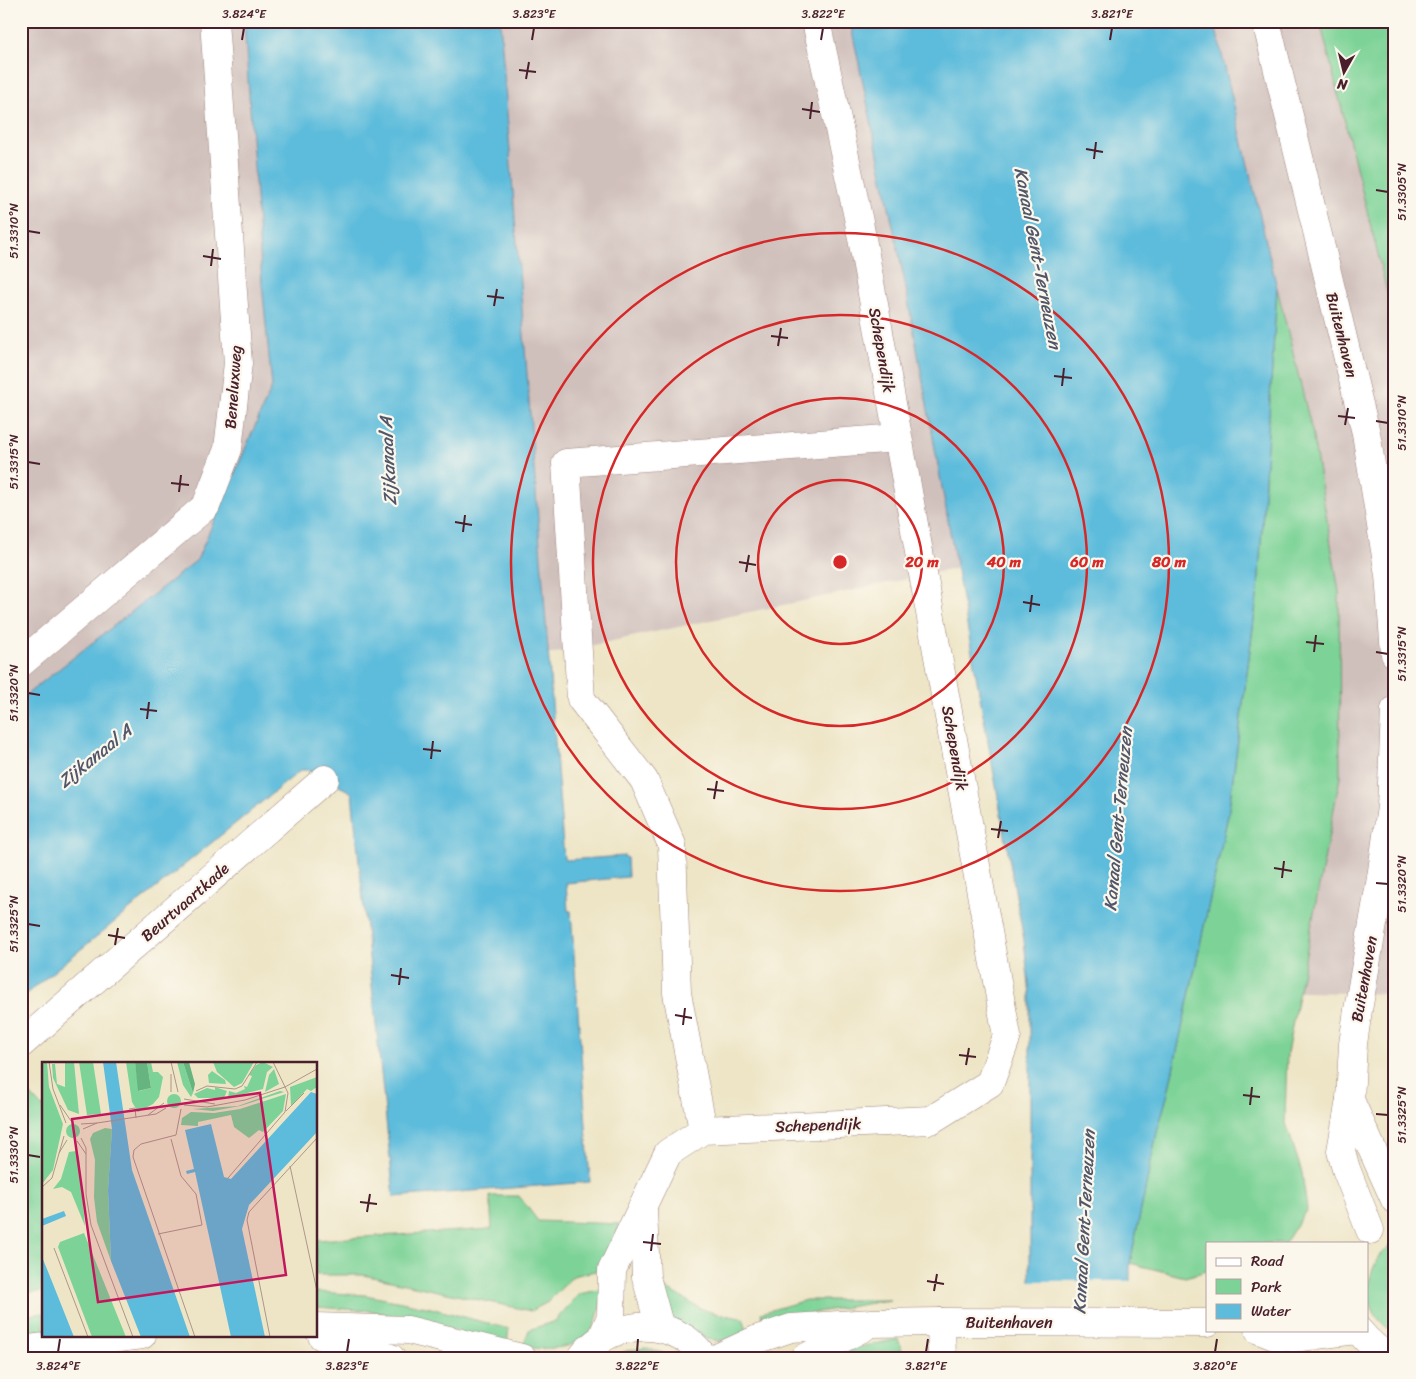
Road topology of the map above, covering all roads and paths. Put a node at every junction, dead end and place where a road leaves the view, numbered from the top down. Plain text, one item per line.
1 (214, 21) edge
2 (816, 21) edge
3 (1266, 21) edge
4 (898, 438) junction
5 (1395, 654) edge
6 (21, 664) edge
7 (1395, 710) edge
8 (325, 779) dead end
9 (21, 1044) edge
10 (1350, 1100) junction
11 (703, 1130) junction
12 (1395, 1200) edge
13 (643, 1205) junction
14 (1395, 1215) edge
15 (1364, 1236) edge
16 (942, 1322) junction
17 (872, 1323) junction
18 (1206, 1323) edge
19 (318, 1327) edge
20 (660, 1328) junction
21 (1264, 1332) edge
22 (1341, 1332) edge
23 (1359, 1332) edge
24 (318, 1335) edge
25 (134, 1336) edge
26 (602, 1338) junction
27 (21, 1350) edge
28 (391, 1358) edge
29 (522, 1358) edge
30 (581, 1358) edge
31 (705, 1358) edge
32 (717, 1358) edge
33 (805, 1358) edge
34 (942, 1358) edge
35 (1391, 1358) edge

1 - 6 street, Beneluxweg
2 - 4 street, Schependijk
3 - 5 street, Buitenhaven
4 - 11 street, Schependijk
4 - 11 street
7 - 10 street, Buitenhaven
8 - 9 street, Beurtvaartkade
10 - 12 street, Buitenhaven
10 - 15 street, Buitenhaven
11 - 13 street
13 - 20 street
13 - 26 street
14 - 15 street
16 - 17 street, Buitenhaven
16 - 18 street, Buitenhaven
16 - 34 street
17 - 32 street, Buitenhaven
17 - 33 street, Buitenhaven
19 - 29 street
20 - 26 street
20 - 31 street
21 - 22 street
23 - 35 street
24 - 28 street
25 - 27 street
26 - 30 street

